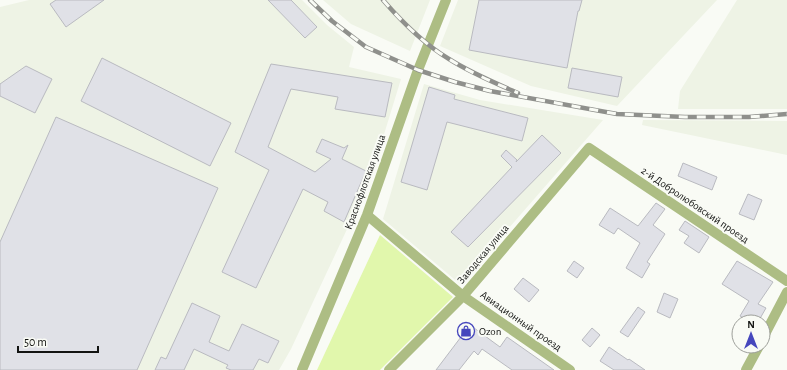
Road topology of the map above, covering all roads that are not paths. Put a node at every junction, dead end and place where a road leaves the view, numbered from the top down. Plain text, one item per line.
1 (446, 0) edge
2 (589, 148) joint
3 (367, 215) junction
4 (787, 281) edge
5 (787, 292) edge
6 (463, 296) junction
7 (771, 323) edge
8 (755, 354) edge
9 (302, 370) edge
10 (389, 370) edge
11 (570, 370) edge
12 (746, 370) edge

1 - 3 street, Краснофлотская улица
2 - 4 street, 2-й Добролюбовский проезд
2 - 6 street, Заводская улица
3 - 6 street, Авиационный проезд
3 - 9 street, Краснофлотская улица
5 - 7 street
6 - 10 street, Заводская улица
6 - 11 street, Авиационный проезд
8 - 12 street

